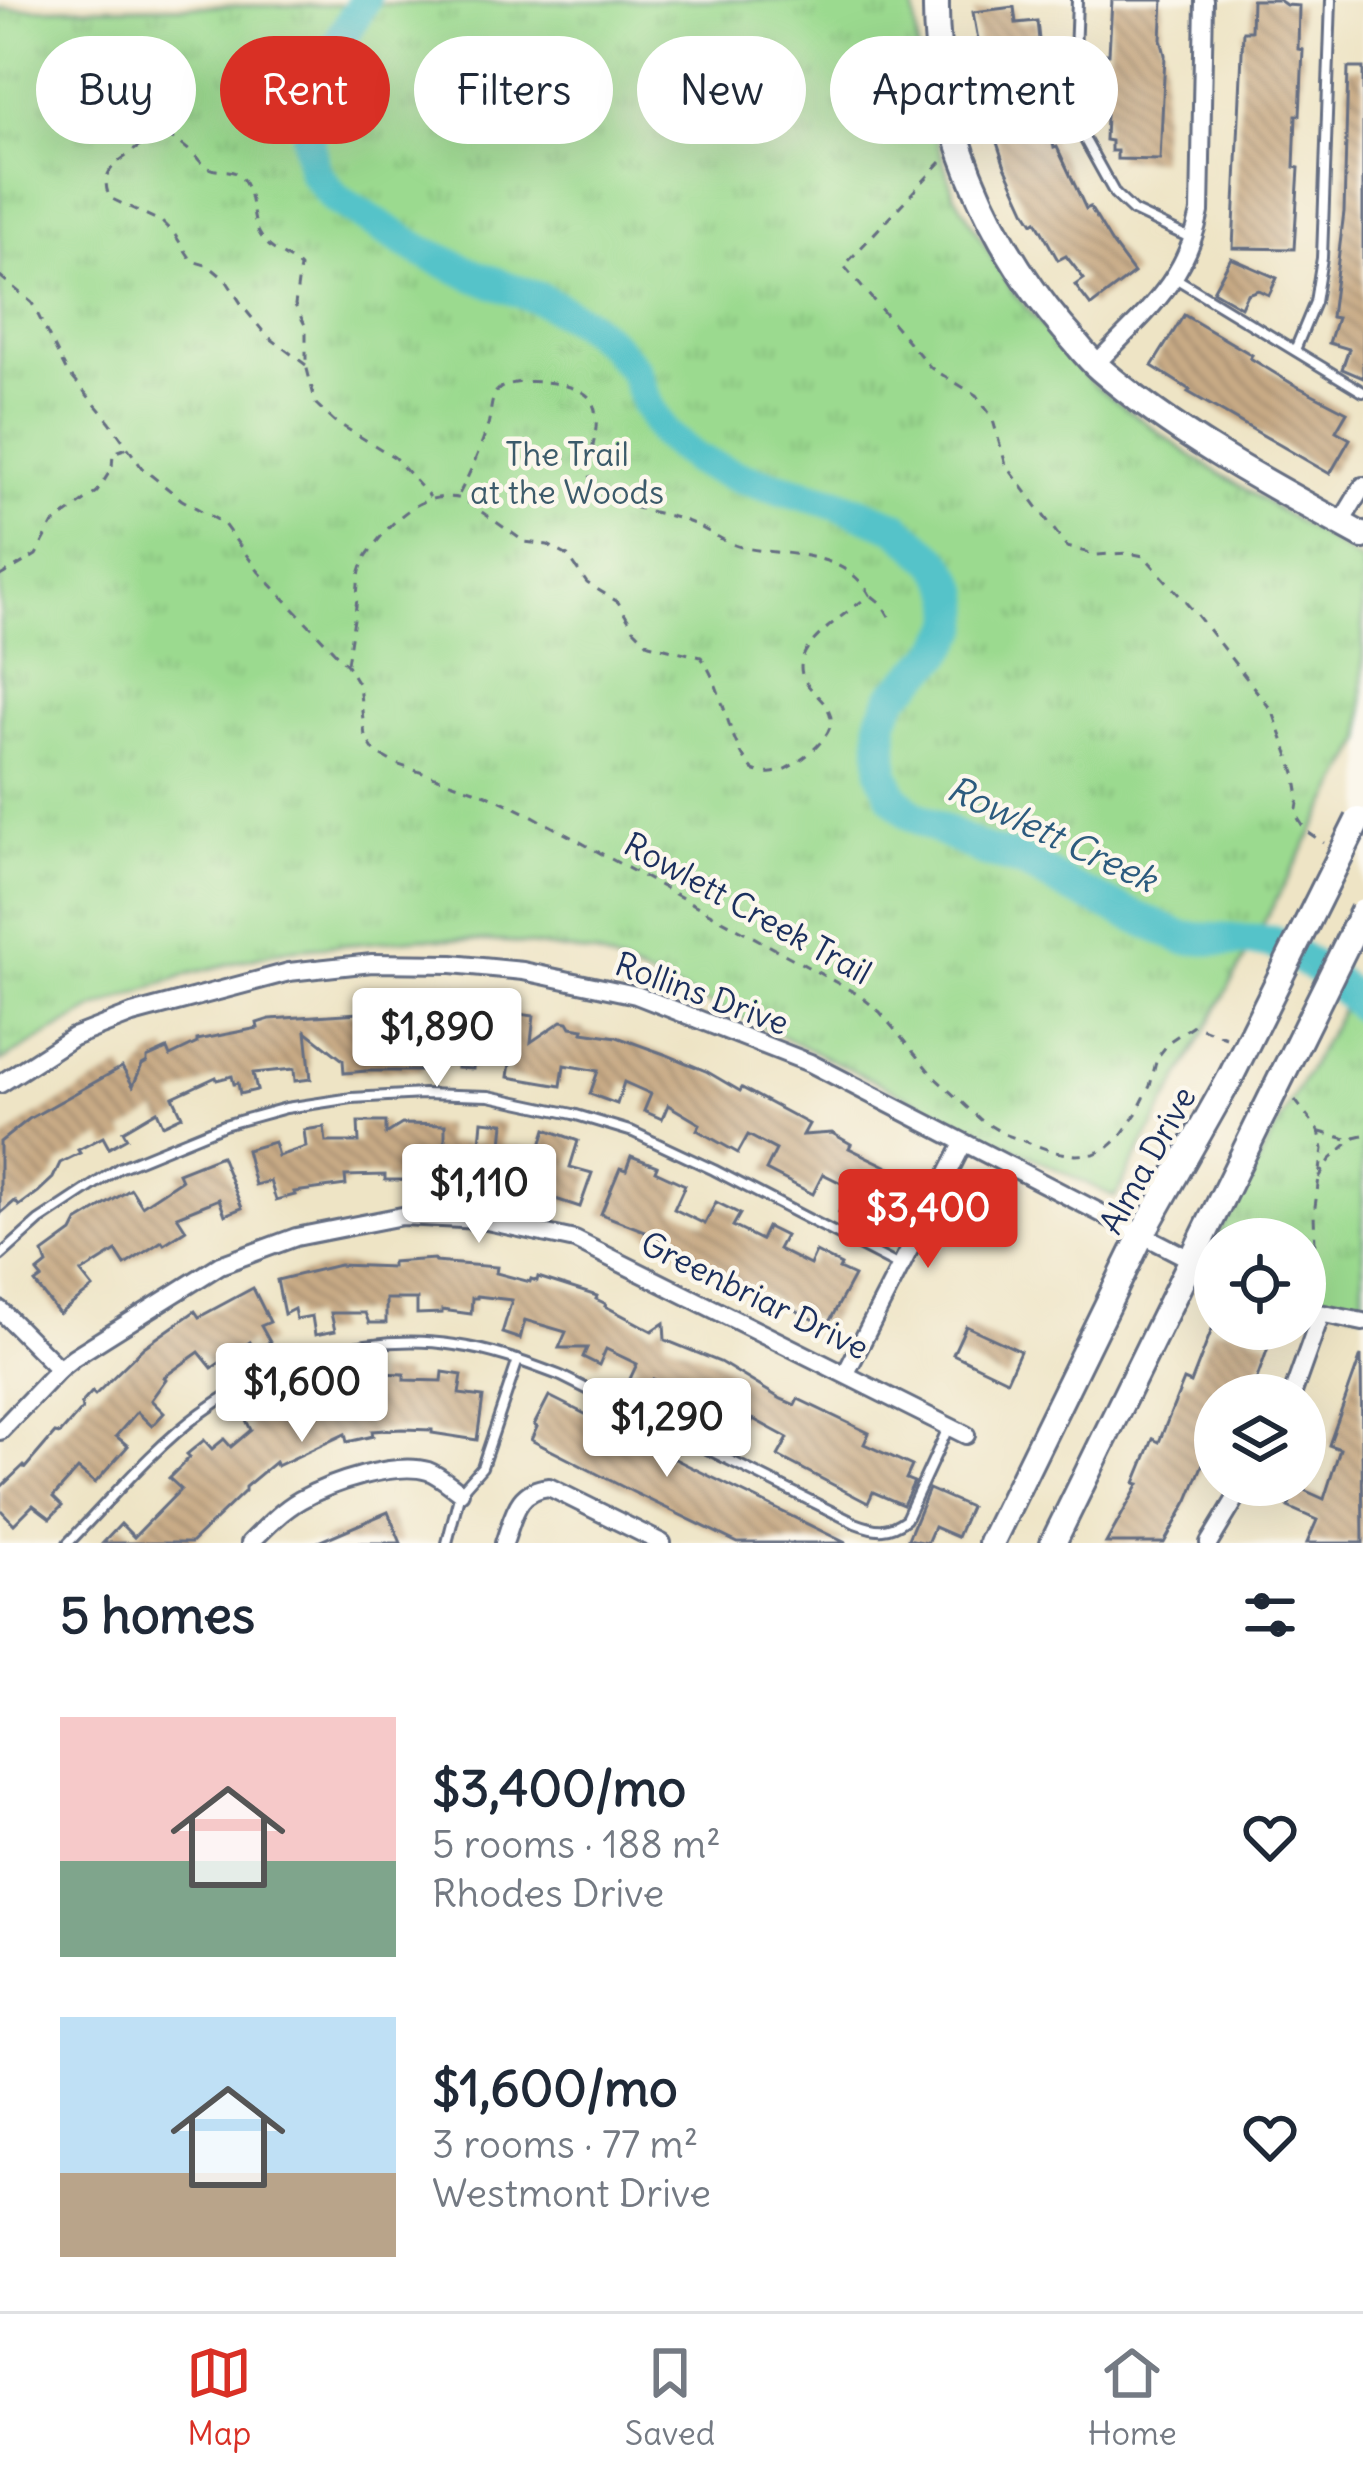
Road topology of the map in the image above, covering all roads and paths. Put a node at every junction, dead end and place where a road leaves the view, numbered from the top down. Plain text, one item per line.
1 (936, 0) edge
2 (1077, 0) edge
3 (1204, 0) edge
4 (1331, 0) edge
5 (942, 163) dead end
6 (1194, 240) junction
7 (0, 276) edge
8 (1176, 278) junction
9 (1295, 350) junction
10 (305, 365) junction
11 (1095, 365) junction
12 (1363, 392) edge
13 (129, 448) junction
14 (1363, 485) edge
15 (432, 498) junction
16 (458, 498) junction
17 (1352, 530) edge
18 (0, 576) edge
19 (870, 595) junction
20 (890, 618) dead end
21 (347, 665) junction
22 (1360, 815) edge
23 (1323, 842) dead end
24 (1363, 911) edge
25 (1225, 1036) dead end
26 (0, 1084) edge
27 (1286, 1092) dead end
28 (1318, 1131) junction
29 (1360, 1136) edge
30 (964, 1144) junction
31 (1318, 1179) junction
32 (1314, 1218) edge
33 (1141, 1236) junction
34 (0, 1256) edge
35 (1190, 1260) junction
36 (1194, 1262) edge
37 (901, 1267) junction
38 (1326, 1309) edge
39 (0, 1310) edge
40 (1363, 1322) edge
41 (518, 1360) junction
42 (59, 1369) junction
43 (846, 1373) junction
44 (0, 1431) edge
45 (958, 1431) joint
46 (460, 1492) junction
47 (1231, 1506) edge
48 (68, 1543) edge
49 (250, 1543) edge
50 (447, 1543) edge
51 (504, 1543) edge
52 (662, 1543) edge
53 (991, 1543) edge
54 (1053, 1543) edge
55 (1209, 1543) edge

1 - 11 main road
2 - 6 lane
3 - 6 street
4 - 9 lane
5 - 23 path
6 - 8 street
7 - 13 path, Rowlett Creek Trail
8 - 9 lane
8 - 11 street
9 - 12 lane
10 - 10 path
10 - 15 path
11 - 17 main road
13 - 18 path
13 - 21 path, Rowlett Creek Trail
14 - 17 street
15 - 16 path
15 - 21 path
16 - 19 path
16 - 19 path
19 - 20 path
21 - 25 path, Rowlett Creek Trail
22 - 33 main road, Alma Drive, bridge
24 - 35 main road, bridge
26 - 30 street, Rollins Drive
27 - 28 path
28 - 29 path
28 - 31 path
29 - 31 path
30 - 33 street, Rollins Drive
30 - 37 street
31 - 32 path
33 - 35 street, Rollins Drive
33 - 53 main road, Alma Drive
34 - 37 lane
35 - 36 street, Rollins Drive
35 - 54 main road
37 - 43 street
38 - 40 street
39 - 42 street
41 - 45 lane
41 - 46 lane
41 - 48 lane
42 - 43 street, Greenbriar Drive
42 - 44 street, Greenbriar Drive
43 - 45 street, Greenbriar Drive
46 - 49 street
46 - 50 lane
47 - 55 street
51 - 52 street

